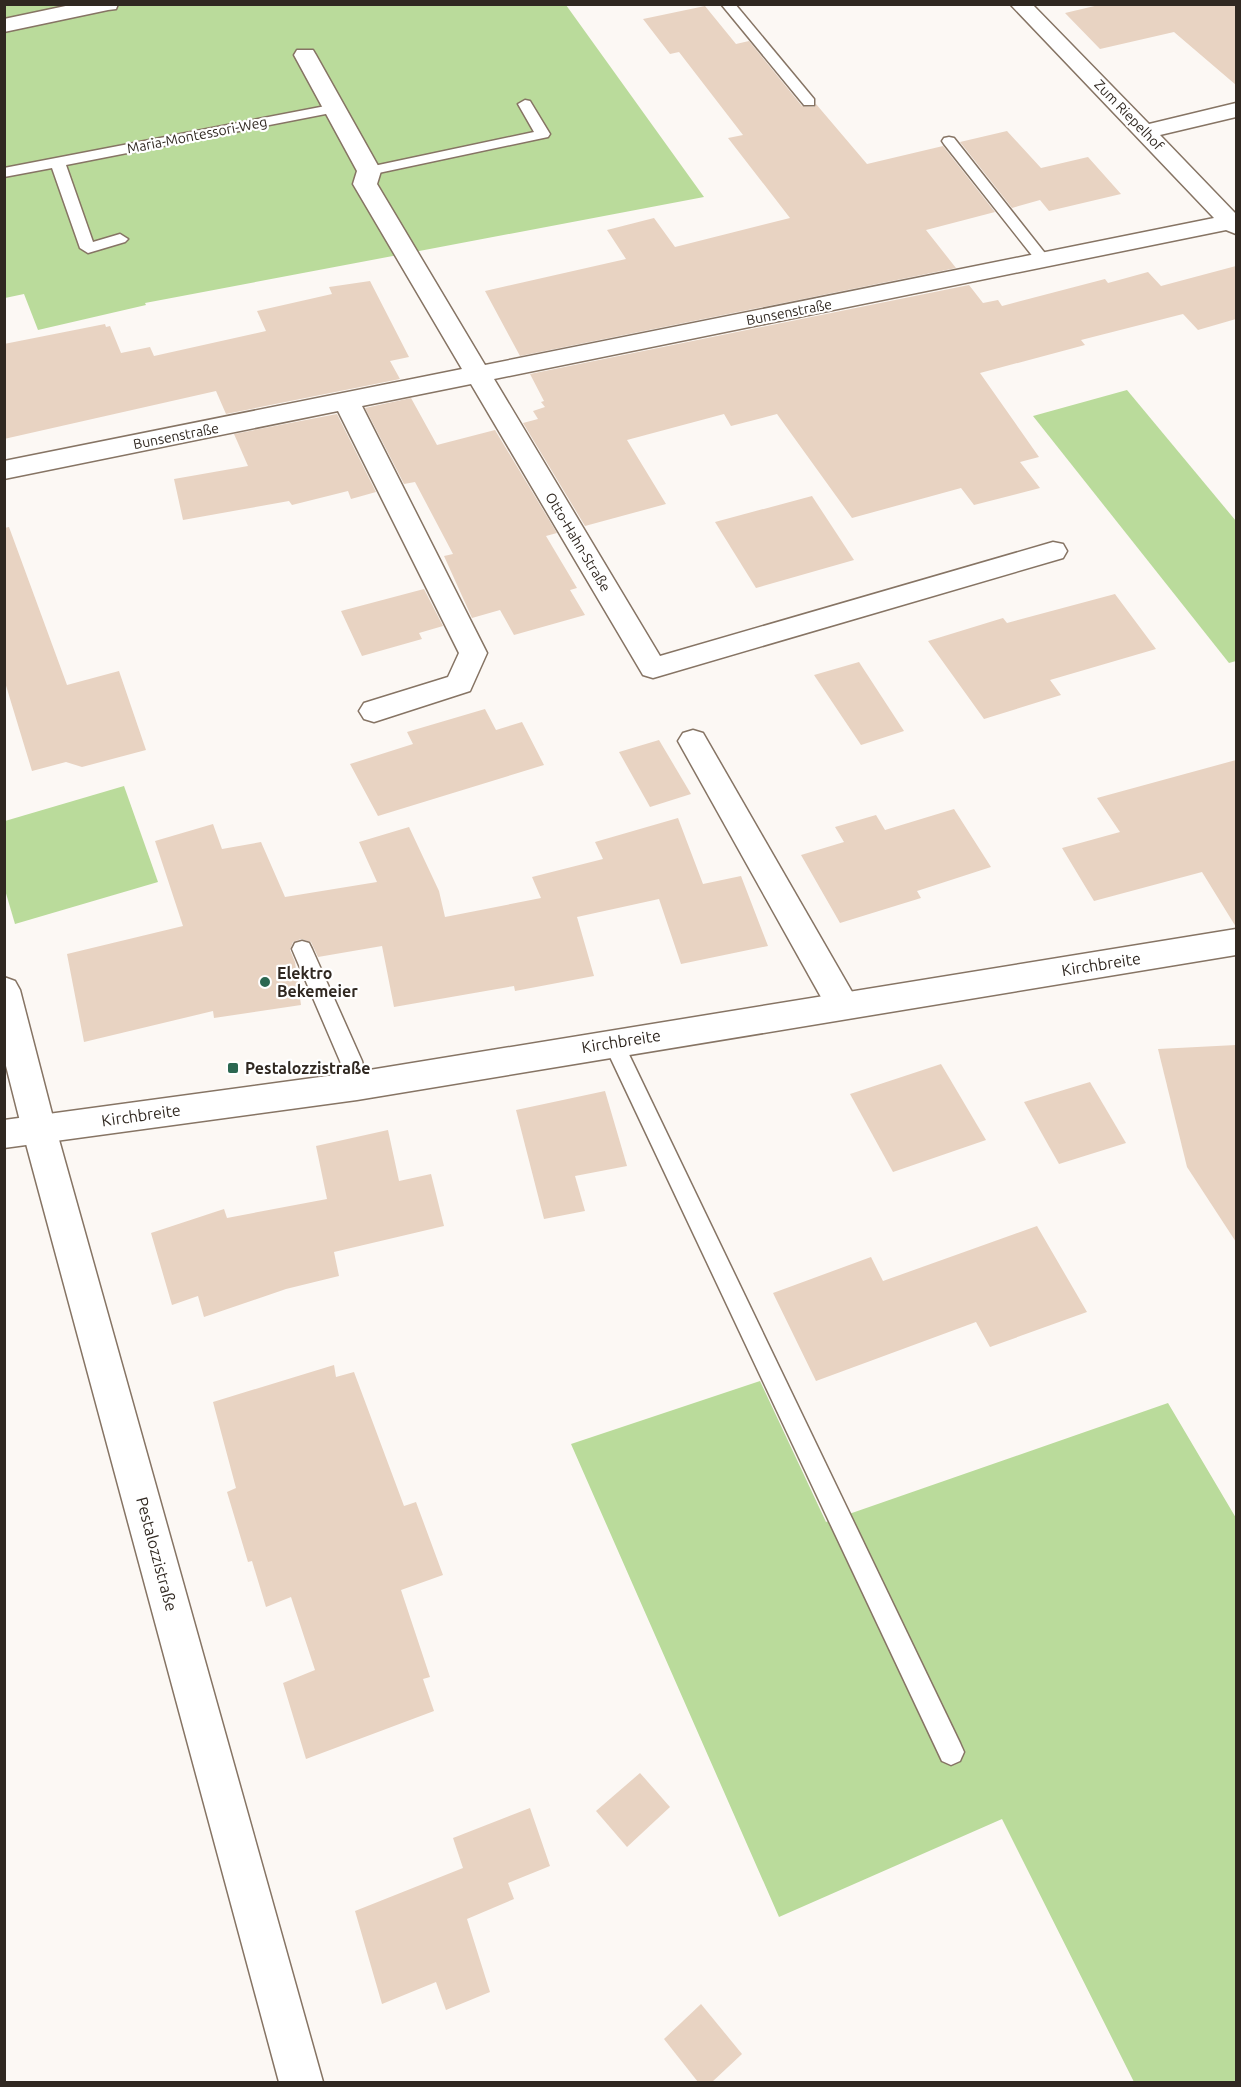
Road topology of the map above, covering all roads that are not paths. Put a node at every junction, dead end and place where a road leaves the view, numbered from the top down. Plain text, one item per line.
1 (108, 4) edge
2 (727, 4) edge
3 (1020, 4) edge
4 (4, 26) edge
5 (305, 55) dead end
6 (809, 102) dead end
7 (525, 104) dead end
8 (336, 108) junction
9 (1236, 110) edge
10 (1146, 132) junction
11 (949, 141) dead end
12 (57, 162) junction
13 (369, 171) junction
14 (4, 173) edge
15 (1234, 224) edge
16 (120, 239) dead end
17 (1043, 260) junction
18 (480, 375) junction
19 (347, 402) junction
20 (4, 470) edge
21 (1053, 551) dead end
22 (374, 711) dead end
23 (693, 741) dead end
24 (1236, 942) edge
25 (302, 949) dead end
26 (4, 990) edge
27 (843, 1006) junction
28 (613, 1042) junction
29 (357, 1086) junction
30 (22, 1131) edge
31 (951, 1752) dead end
32 (301, 2082) edge

1 - 4 street
2 - 6 lane
3 - 10 street, Zum Riepelhof
5 - 8 street, Otto-Hahn-Straße
7 - 13 lane
8 - 12 lane, Maria-Montessori-Weg
8 - 13 street, Otto-Hahn-Straße
9 - 10 street
10 - 15 street, Zum Riepelhof
11 - 17 lane
12 - 14 lane, Maria-Montessori-Weg
12 - 16 lane
13 - 18 street, Otto-Hahn-Straße
15 - 17 street, Bunsenstraße
17 - 18 street, Bunsenstraße
18 - 19 street, Bunsenstraße
18 - 21 street, Otto-Hahn-Straße
19 - 20 street, Bunsenstraße
19 - 22 street
23 - 27 street
24 - 27 street, Kirchbreite
25 - 29 lane
26 - 30 street, Pestalozzistraße
27 - 28 street, Kirchbreite
28 - 29 street, Kirchbreite
28 - 31 lane
29 - 30 street, Kirchbreite
30 - 32 street, Pestalozzistraße

